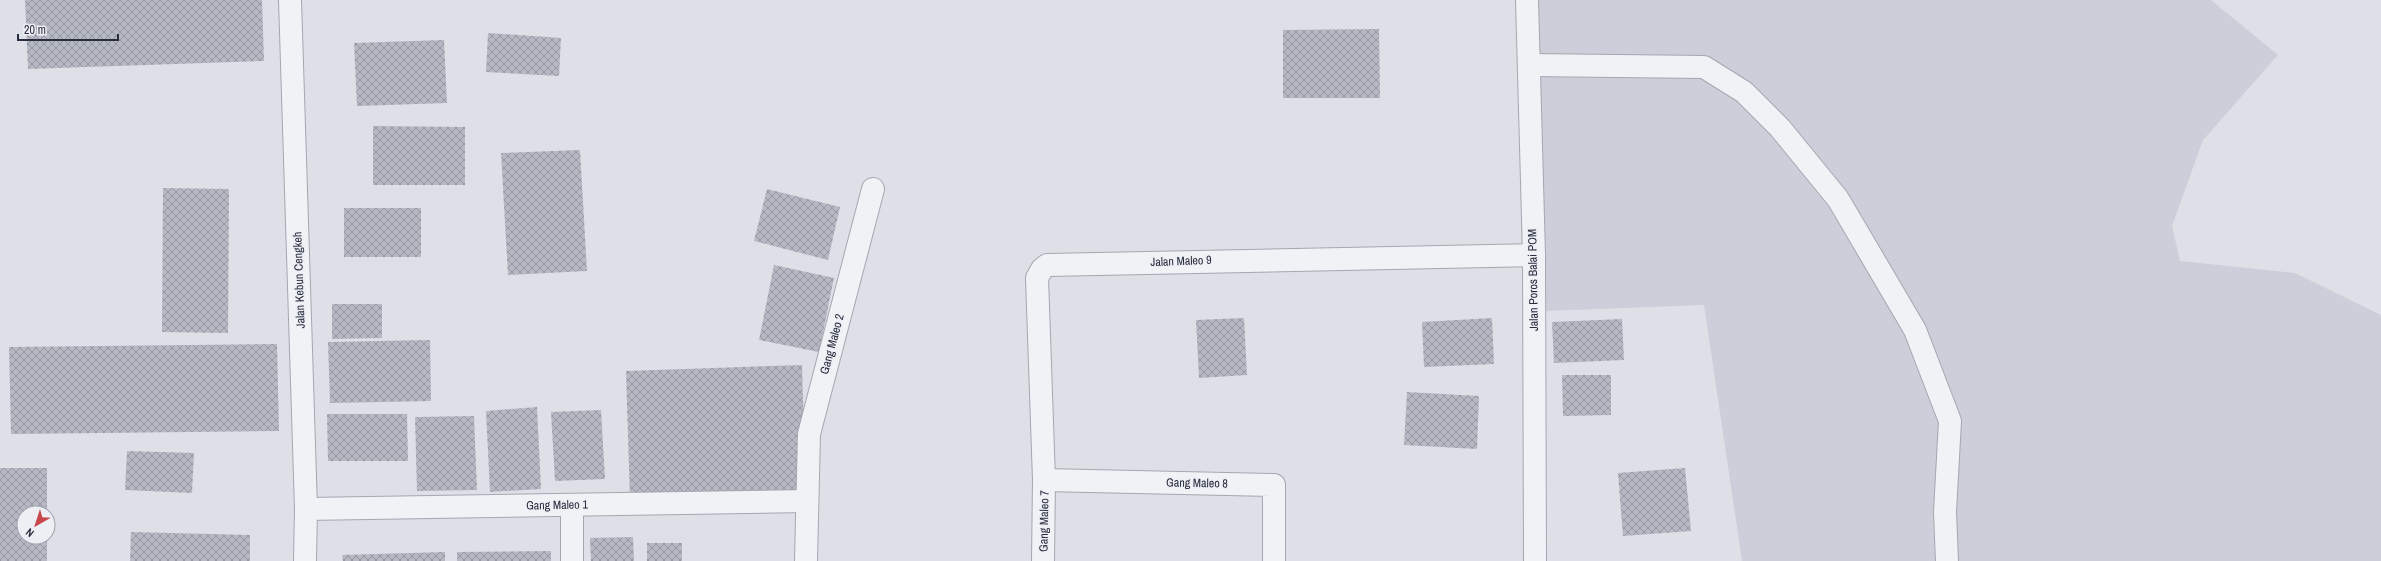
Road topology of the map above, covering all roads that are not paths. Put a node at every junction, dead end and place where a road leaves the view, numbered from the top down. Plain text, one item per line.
1 (290, 0) edge
2 (1527, 0) edge
3 (1529, 65) junction
4 (873, 189) dead end
5 (1534, 256) junction
6 (1044, 480) junction
7 (807, 501) junction
8 (572, 505) junction
9 (306, 510) junction
10 (305, 561) edge
11 (572, 561) edge
12 (806, 561) edge
13 (1043, 561) edge
14 (1274, 561) edge
15 (1535, 561) edge
16 (1947, 561) edge

1 - 9 street, Jalan Kebun Cengkeh
2 - 3 street, Jalan Poros Balai POM
3 - 5 street, Jalan Poros Balai POM
3 - 16 street
4 - 7 street, Gang Maleo 2
5 - 6 street, Jalan Maleo 9
5 - 15 street, Jalan Poros Balai POM
6 - 13 street, Gang Maleo 7
6 - 14 street, Gang Maleo 8
7 - 8 street, Gang Maleo 1
7 - 12 street, Gang Maleo 2
8 - 9 street, Gang Maleo 1
8 - 11 street
9 - 10 street, Jalan Kebun Cengkeh

